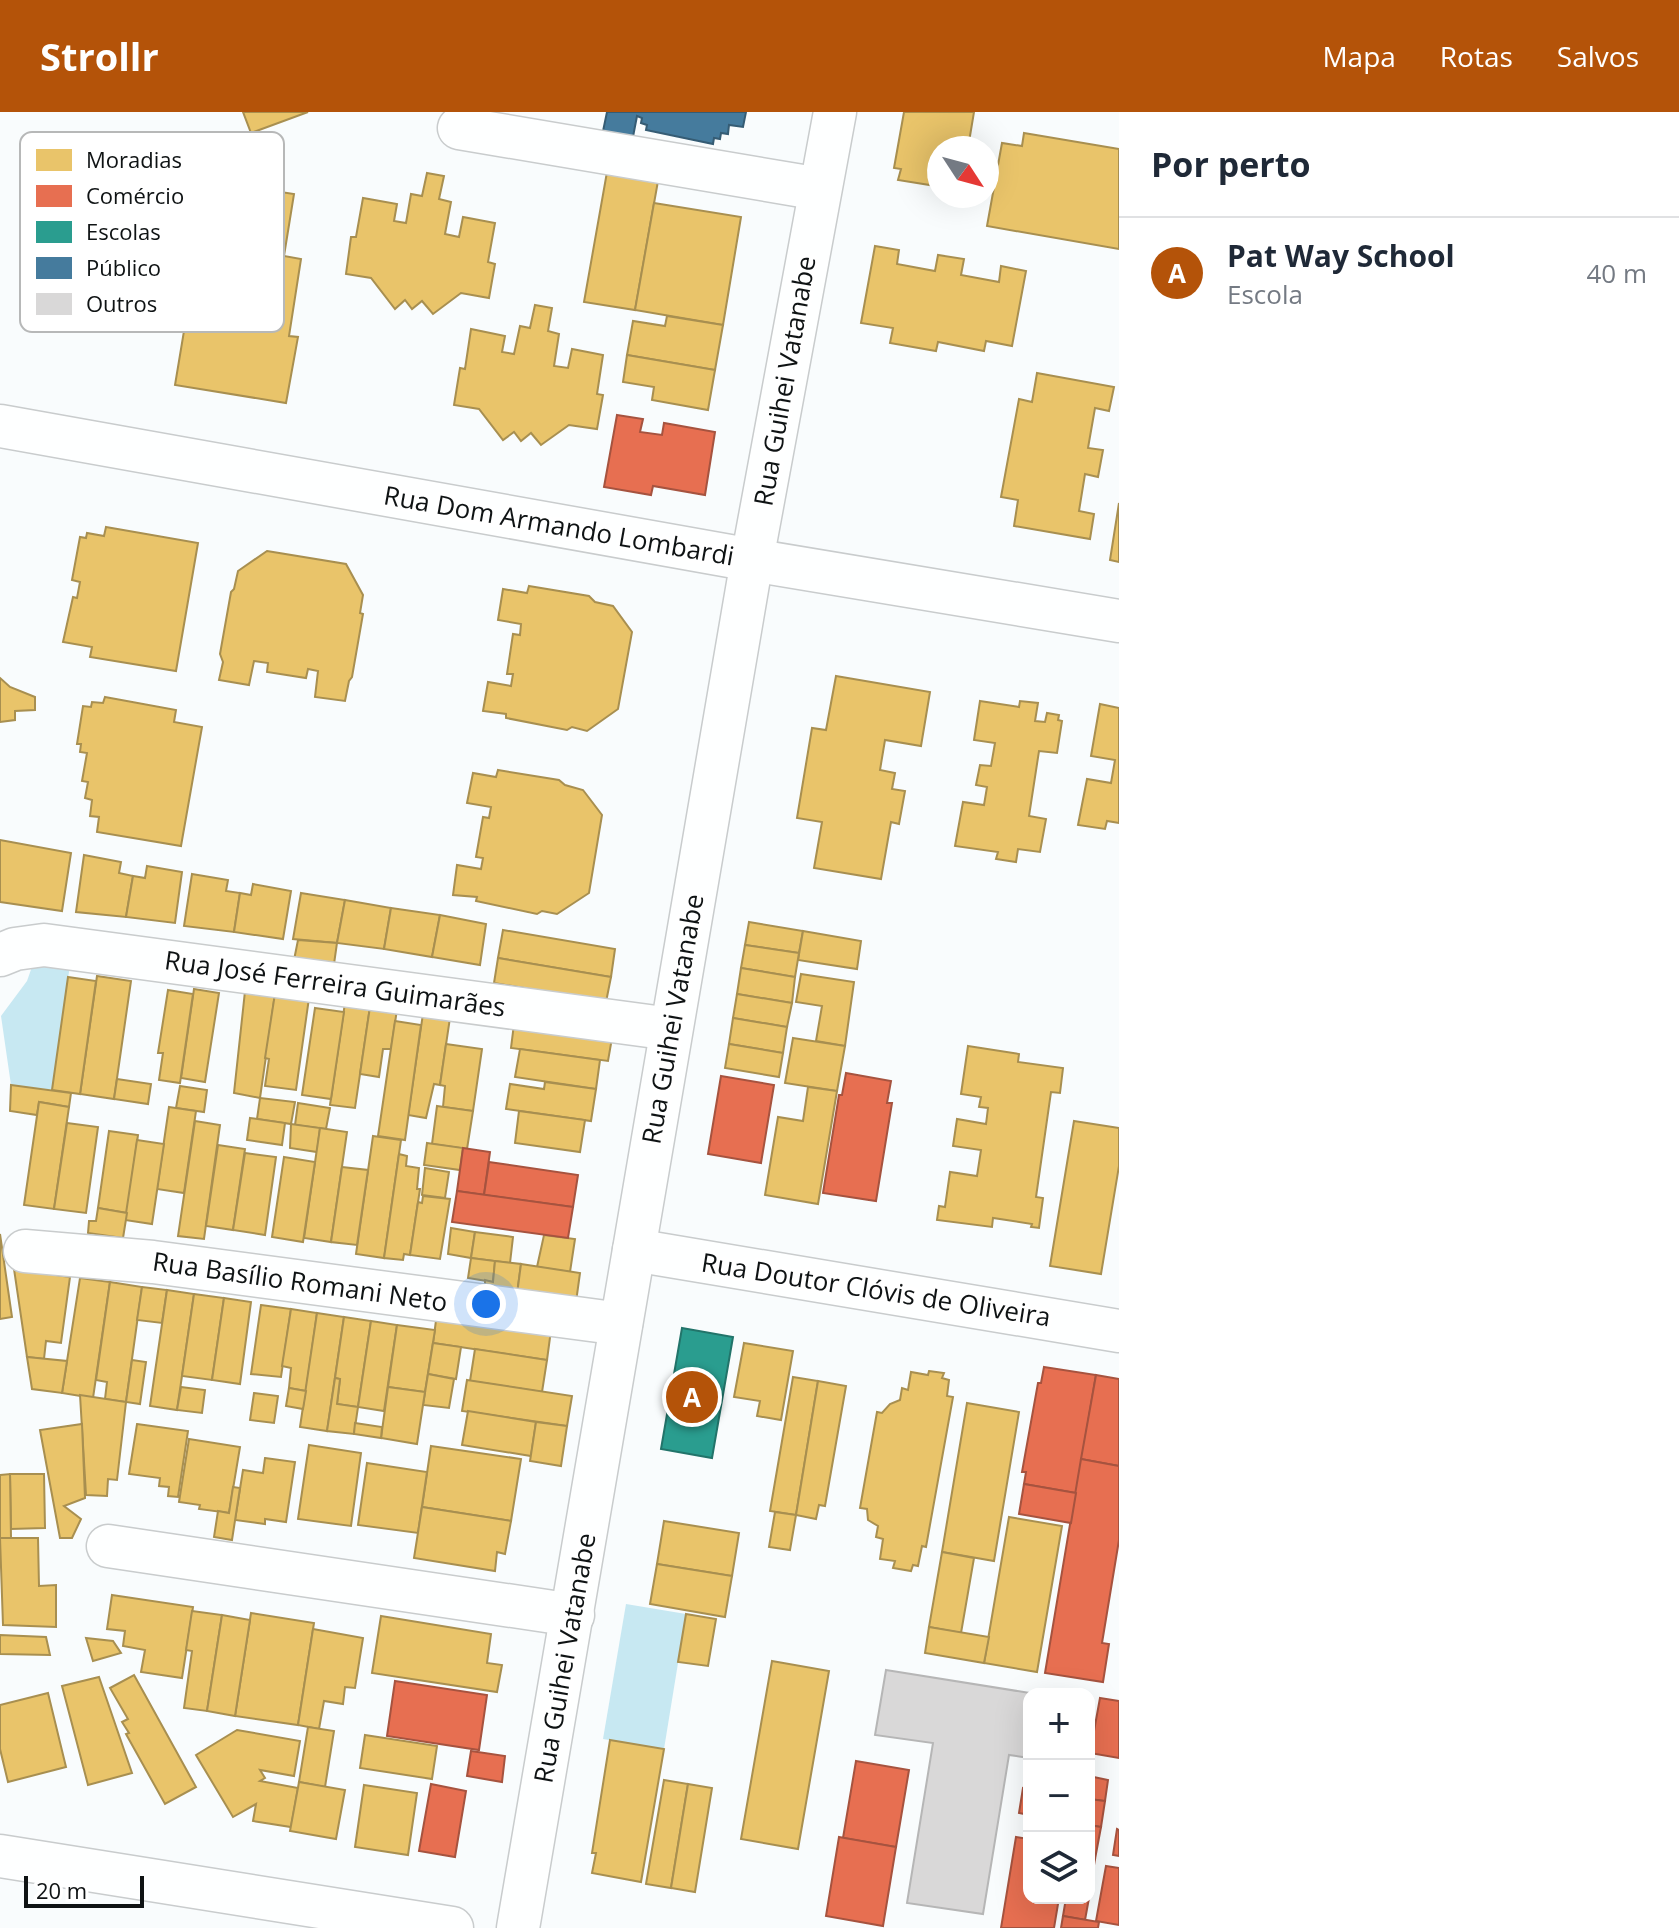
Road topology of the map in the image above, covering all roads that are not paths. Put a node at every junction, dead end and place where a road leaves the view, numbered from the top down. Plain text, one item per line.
1 (835, 112) edge
2 (459, 128) dead end
3 (820, 189) junction
4 (0, 426) edge
5 (752, 560) junction
6 (1119, 621) edge
7 (0, 955) edge
8 (671, 1029) junction
9 (634, 1250) junction
10 (25, 1251) dead end
11 (621, 1324) junction
12 (1119, 1331) edge
13 (108, 1546) dead end
14 (573, 1615) junction
15 (0, 1856) edge
16 (452, 1928) edge
17 (518, 1928) edge

1 - 3 street, Rua Guihei Vatanabe
2 - 3 street
3 - 5 street, Rua Guihei Vatanabe
4 - 5 street, Rua Dom Armando Lombardi
5 - 6 street, Rua Dom Armando Lombardi
5 - 8 street, Rua Guihei Vatanabe
7 - 8 street, Rua José Ferreira Guimarães
8 - 9 street, Rua Guihei Vatanabe
9 - 11 street, Rua Guihei Vatanabe
9 - 12 street, Rua Doutor Clóvis de Oliveira
10 - 11 street, Rua Basílio Romani Neto
11 - 14 street, Rua Guihei Vatanabe
13 - 14 street
14 - 17 street, Rua Guihei Vatanabe
15 - 16 street

